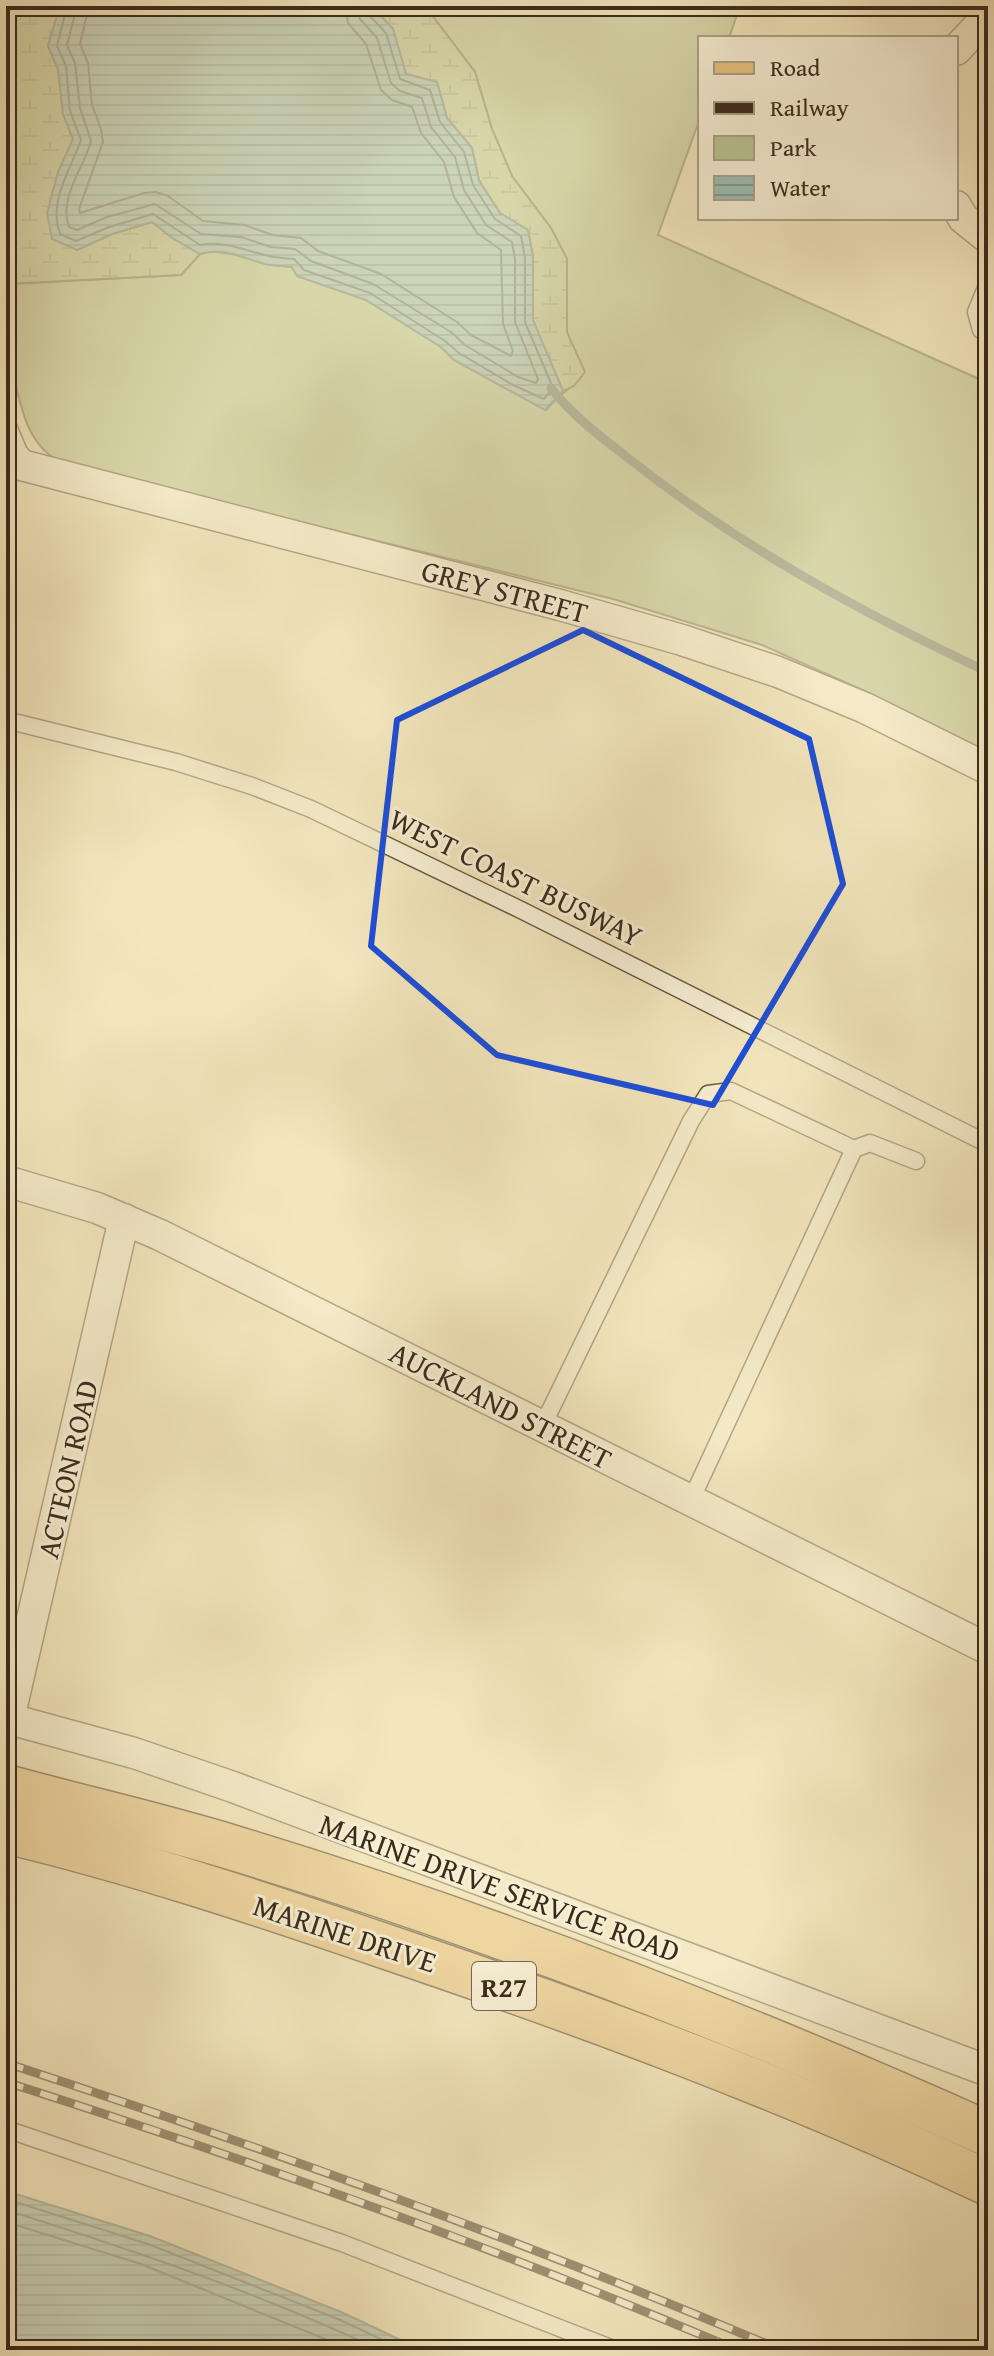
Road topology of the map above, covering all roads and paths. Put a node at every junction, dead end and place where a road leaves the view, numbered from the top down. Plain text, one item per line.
1 (988, 16) edge
2 (958, 48) edge
3 (958, 209) edge
4 (988, 238) edge
5 (988, 283) edge
6 (988, 334) edge
7 (6, 421) edge
8 (19, 464) edge
9 (6, 720) edge
10 (988, 769) edge
11 (985, 1143) edge
12 (854, 1149) junction
13 (916, 1161) dead end
14 (6, 1181) edge
15 (124, 1219) junction
16 (543, 1425) junction
17 (691, 1500) junction
18 (988, 1649) edge
19 (8, 1719) edge
20 (6, 1787) edge
21 (6, 1831) edge
22 (988, 2071) edge
23 (6, 2129) edge
24 (988, 2134) edge
25 (988, 2183) edge
26 (616, 2350) edge

1 - 2 street
3 - 4 street
5 - 6 lane
7 - 8 lane
8 - 10 street, GREY STREET
9 - 11 lane, WEST COAST BUSWAY
12 - 13 lane
12 - 16 lane
12 - 17 lane
14 - 15 street, AUCKLAND STREET
15 - 16 street, AUCKLAND STREET
15 - 19 street, ACTEON ROAD
16 - 17 street, AUCKLAND STREET
17 - 18 street, AUCKLAND STREET
19 - 22 street, MARINE DRIVE SERVICE ROAD
20 - 24 main road, MARINE DRIVE / R27
21 - 25 main road, MARINE DRIVE / R27
23 - 26 lane

